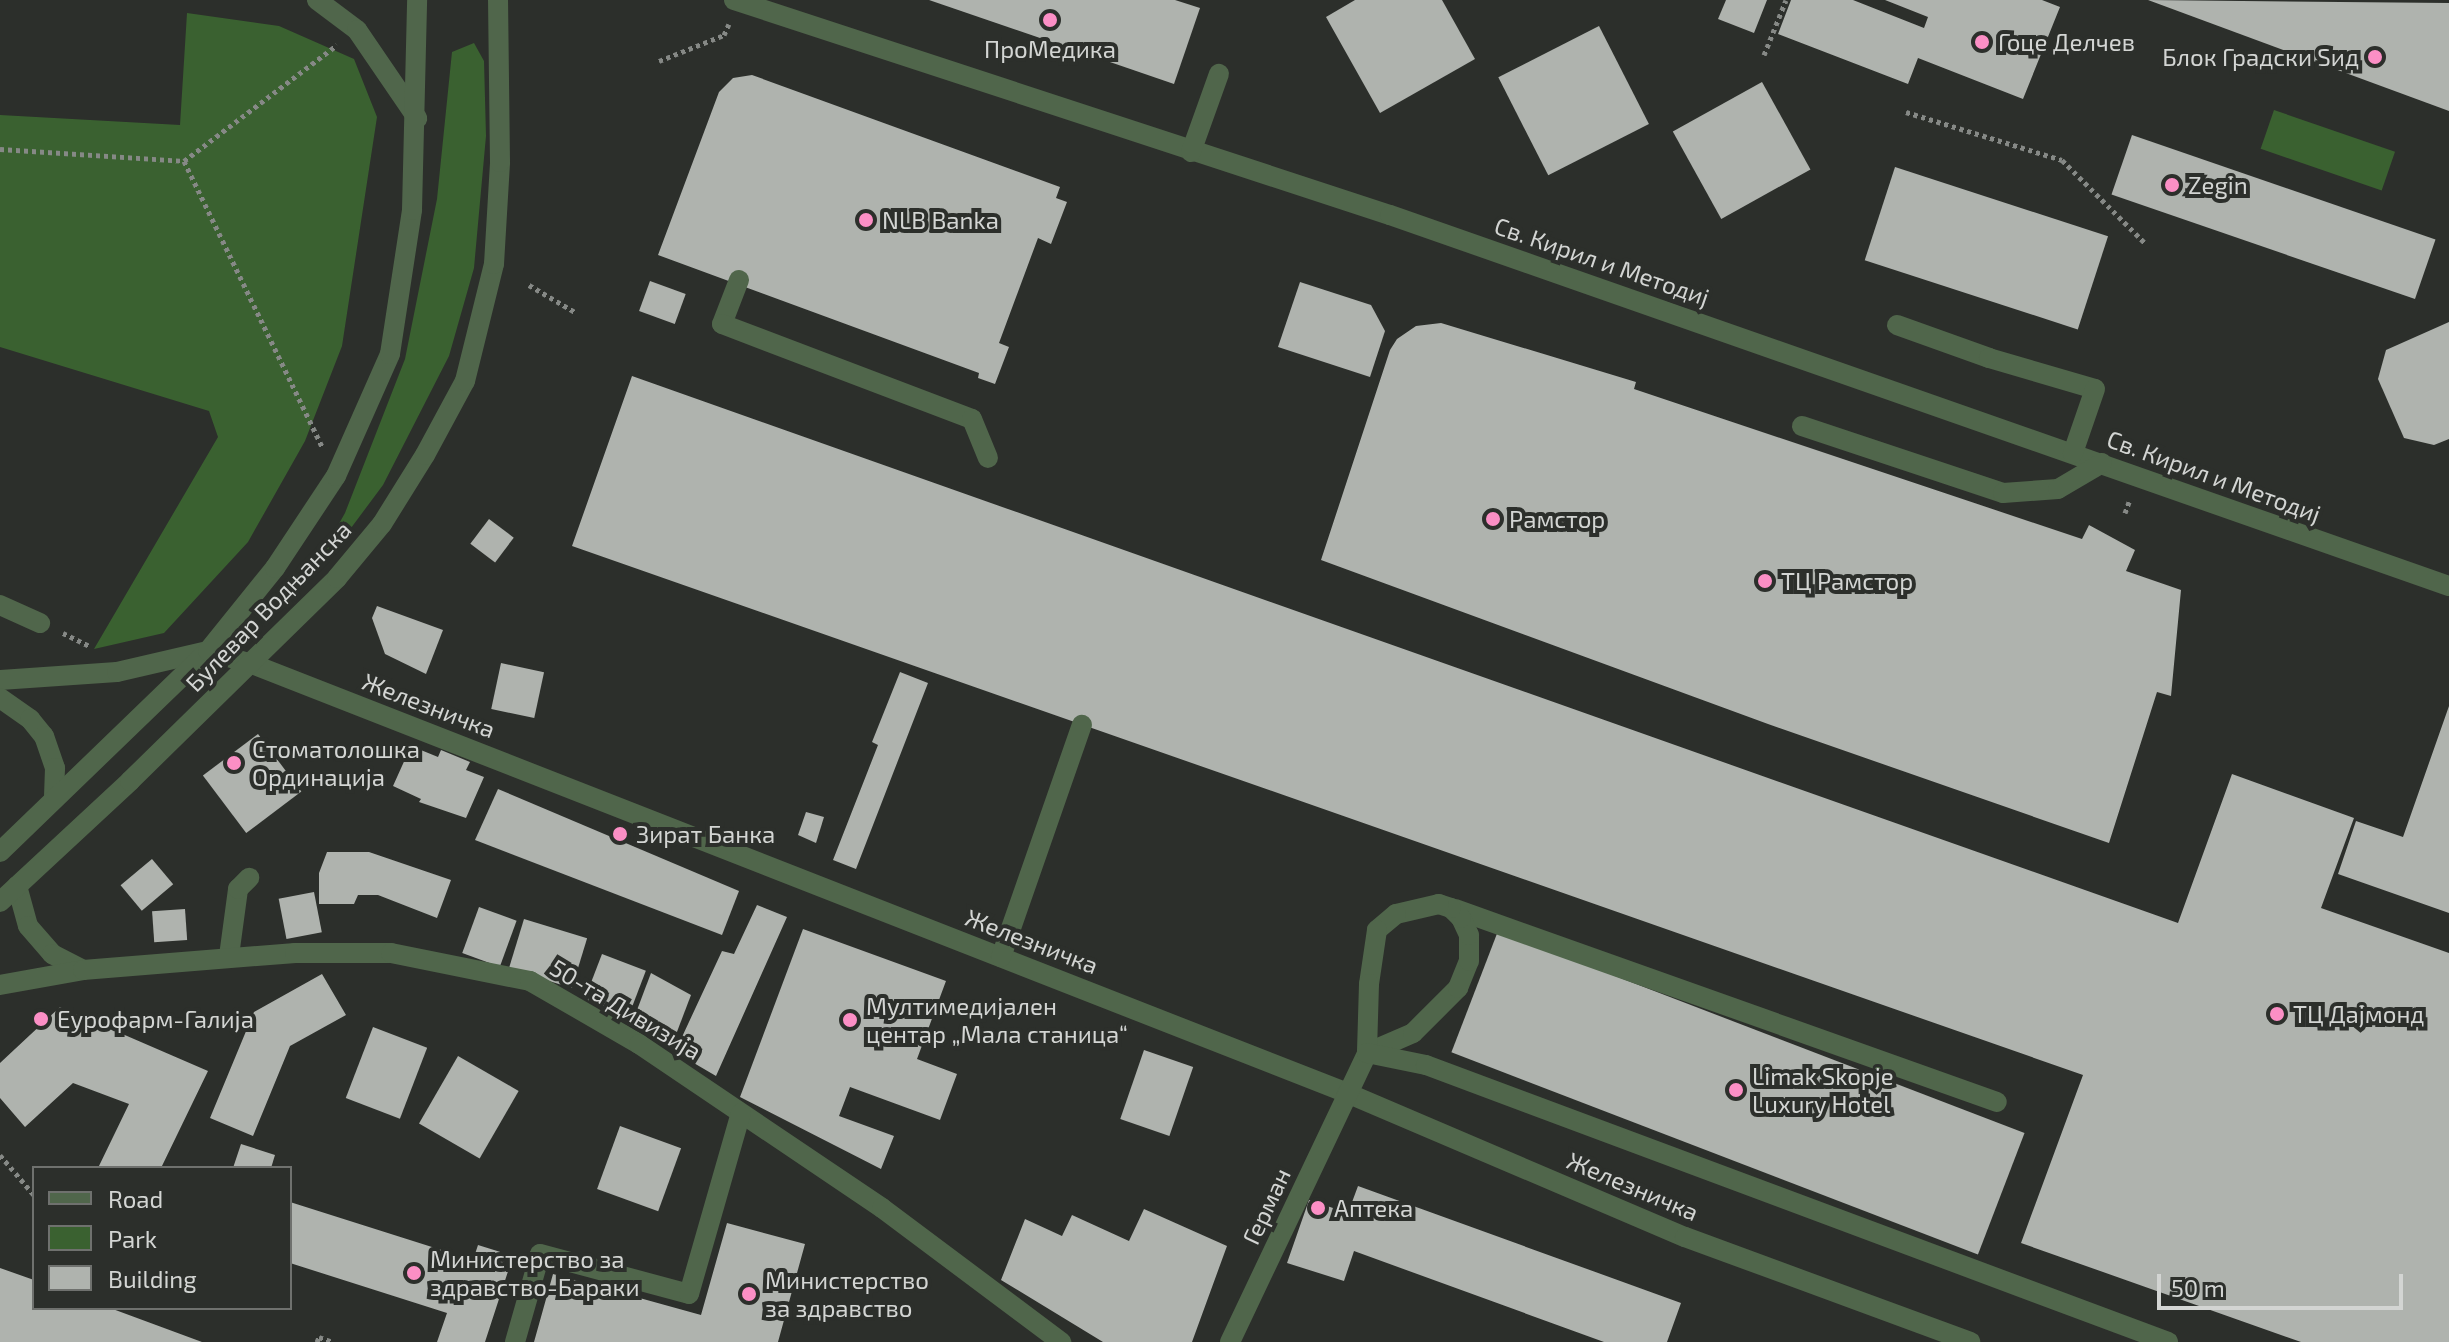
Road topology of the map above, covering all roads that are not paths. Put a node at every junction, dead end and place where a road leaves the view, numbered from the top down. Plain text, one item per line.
1 (317, 0) edge
2 (417, 0) edge
3 (498, 0) edge
4 (736, 1) edge
5 (1219, 74) dead end
6 (417, 118) junction
7 (1191, 152) junction
8 (739, 280) dead end
9 (1897, 325) dead end
10 (1802, 426) dead end
11 (2073, 453) junction
12 (988, 458) dead end
13 (2102, 463) junction
14 (2449, 586) edge
15 (0, 605) edge
16 (40, 623) road end
17 (208, 651) junction
18 (252, 664) junction
19 (0, 680) edge
20 (0, 698) edge
21 (1082, 725) dead end
22 (54, 799) junction
23 (0, 852) edge
24 (249, 878) dead end
25 (17, 886) junction
26 (0, 902) edge
27 (1451, 908) junction
28 (229, 956) junction
29 (1001, 957) junction
30 (83, 970) junction
31 (0, 985) edge
32 (1367, 1053) junction
33 (1347, 1093) junction
34 (1997, 1102) dead end
35 (741, 1113) junction
36 (1935, 1336) edge
37 (515, 1342) edge
38 (1061, 1342) edge
39 (1230, 1342) edge
40 (1970, 1342) edge
41 (2168, 1342) edge

1 - 6 street
2 - 6 street, Булевар Водњанска
3 - 18 street, Булевар Водњанска
4 - 7 street, Св. Кирил и Методиј
5 - 7 street
6 - 17 street, Булевар Водњанска
7 - 11 street, Св. Кирил и Методиј
8 - 12 street
9 - 11 street
10 - 13 street
11 - 13 street, Св. Кирил и Методиј
13 - 14 street, Св. Кирил и Методиј
15 - 16 street
17 - 18 street, Железничка
17 - 19 street
17 - 22 street, Булевар Водњанска
18 - 25 street, Булевар Водњанска
18 - 29 street, Железничка
20 - 22 street
21 - 29 street
22 - 23 street, Булевар Водњанска
24 - 28 street
25 - 26 street, Булевар Водњанска
25 - 30 street
27 - 32 street
27 - 32 street
27 - 34 street
28 - 30 street, 50-та Дивизија
28 - 35 street, 50-та Дивизија
29 - 33 street, Железничка
30 - 31 street, 50-та Дивизија
32 - 33 street, Герман
32 - 41 street
33 - 36 street, Железничка
33 - 39 street, Герман
35 - 37 street
35 - 38 street, 50-та Дивизија
36 - 40 street, Железничка

